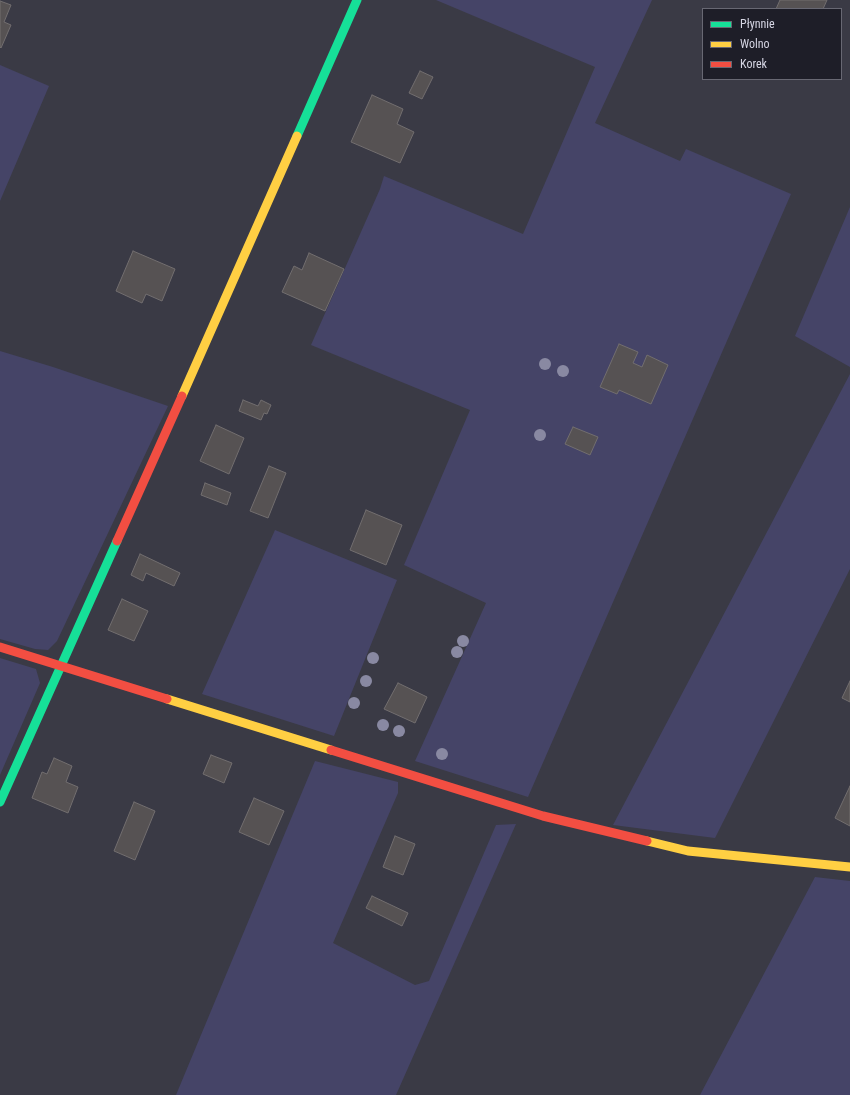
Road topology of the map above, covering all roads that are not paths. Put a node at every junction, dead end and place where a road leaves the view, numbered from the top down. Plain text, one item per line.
1 (357, 0) edge
2 (0, 647) edge
3 (61, 666) junction
4 (0, 802) edge
5 (850, 867) edge

1 - 3 street
2 - 3 street
3 - 4 street
3 - 5 street

